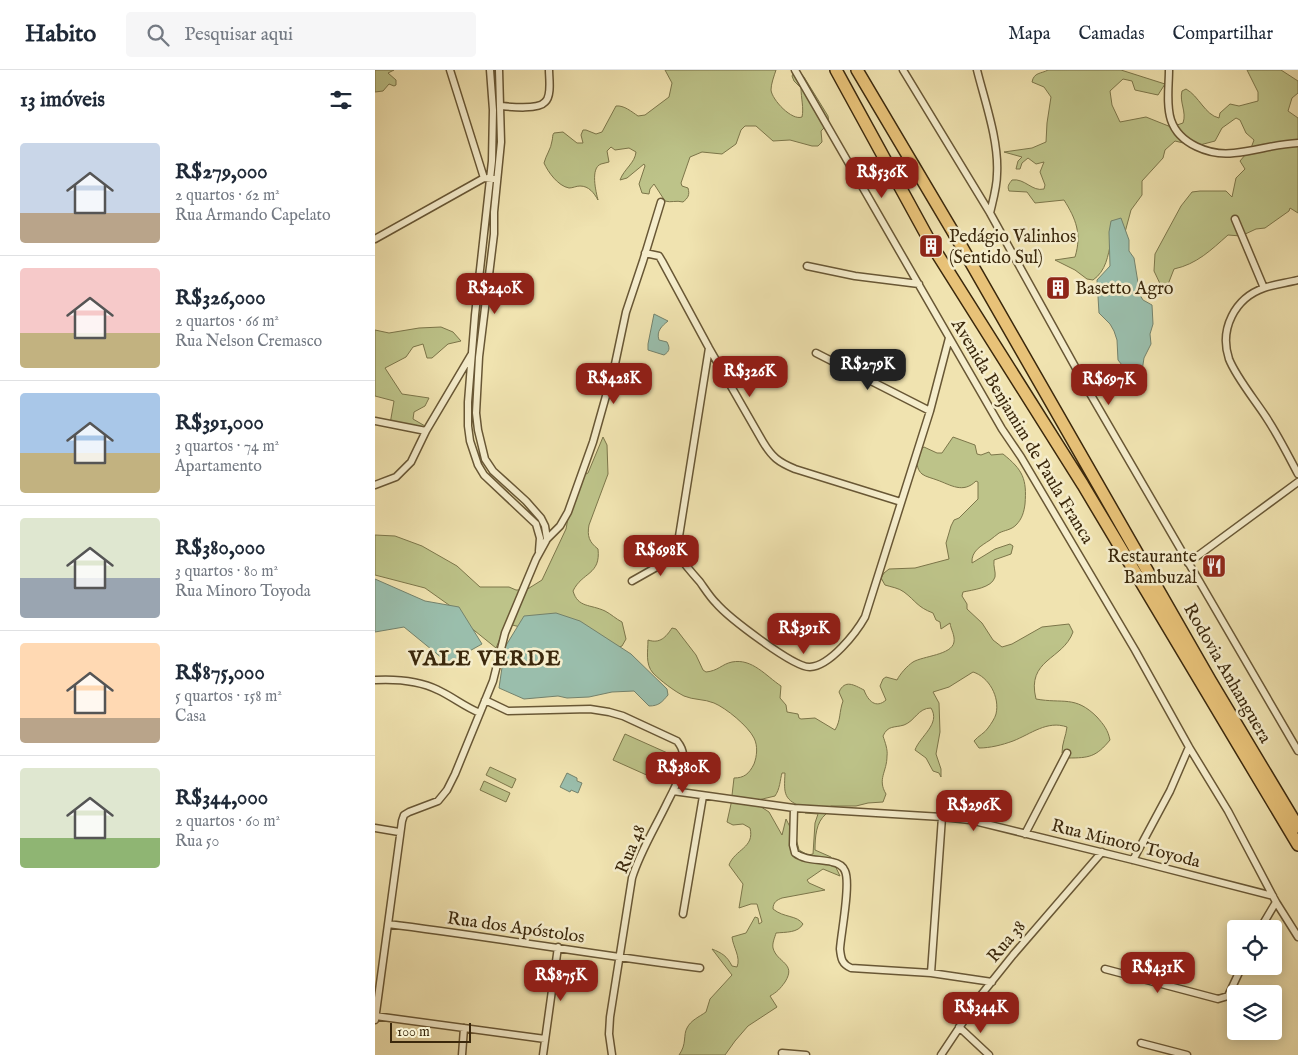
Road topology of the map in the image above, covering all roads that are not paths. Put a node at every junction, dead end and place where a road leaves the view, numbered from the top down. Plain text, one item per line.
1 (451, 70) edge
2 (490, 70) edge
3 (499, 70) edge
4 (549, 70) edge
5 (795, 70) edge
6 (836, 70) edge
7 (857, 70) edge
8 (903, 70) edge
9 (977, 70) edge
10 (1169, 70) edge
11 (501, 106) junction
12 (1298, 143) edge
13 (491, 178) junction
14 (661, 202) dead end
15 (491, 212) junction
16 (990, 213) junction
17 (1235, 219) dead end
18 (484, 233) junction
19 (495, 234) junction
20 (928, 238) tunnel mouth
21 (375, 239) edge
22 (645, 253) junction
23 (938, 255) tunnel mouth
24 (807, 266) dead end
25 (1298, 280) edge
26 (919, 284) junction
27 (1264, 288) junction
28 (949, 338) junction
29 (709, 348) junction
30 (472, 353) junction
31 (817, 353) dead end
32 (930, 411) junction
33 (375, 421) edge
34 (426, 431) junction
35 (1298, 474) edge
36 (1298, 482) edge
37 (375, 484) edge
38 (901, 502) junction
39 (547, 539) junction
40 (539, 554) junction
41 (678, 555) junction
42 (1189, 563) junction
43 (632, 581) dead end
44 (375, 680) edge
45 (485, 700) junction
46 (480, 713) junction
47 (1189, 747) junction
48 (1298, 751) edge
49 (1067, 753) dead end
50 (673, 791) junction
51 (703, 796) junction
52 (794, 808) junction
53 (942, 817) junction
54 (1298, 827) edge
55 (375, 828) edge
56 (399, 832) junction
57 (1025, 834) junction
58 (1298, 845) edge
59 (1102, 852) junction
60 (1133, 860) junction
61 (1274, 899) junction
62 (683, 914) dead end
63 (1264, 920) edge
64 (388, 924) junction
65 (1298, 937) edge
66 (558, 947) junction
67 (619, 958) junction
68 (700, 968) dead end
69 (1105, 969) dead end
70 (931, 973) junction
71 (1238, 975) edge
72 (992, 982) junction
73 (375, 1017) edge
74 (959, 1027) junction
75 (464, 1028) junction
76 (545, 1038) junction
77 (1141, 1044) dead end
78 (782, 1053) dead end
79 (462, 1055) edge
80 (543, 1055) edge
81 (612, 1055) edge
82 (806, 1055) edge
83 (941, 1055) edge
84 (989, 1055) edge
85 (1187, 1055) edge

1 - 13 street
2 - 13 street
3 - 11 street
4 - 11 street
5 - 26 street, Avenida Benjamim de Paula Franca
6 - 20 highway
7 - 54 highway, Rodovia Anhanguera
8 - 16 street
9 - 16 street
10 - 12 street
11 - 13 street
13 - 15 street
13 - 21 street
14 - 22 street
15 - 18 street
15 - 19 street
16 - 42 street
17 - 27 street
18 - 19 street
18 - 30 street
19 - 39 street
22 - 29 street
22 - 39 street
23 - 58 highway, Rodovia Anhanguera
24 - 26 street
25 - 27 street
26 - 28 street, Avenida Benjamim de Paula Franca
27 - 35 street
28 - 32 street
28 - 47 street, Avenida Benjamim de Paula Franca
29 - 38 street
29 - 41 street
30 - 34 street
30 - 40 street
31 - 32 street
32 - 38 street
33 - 34 street
34 - 37 street
36 - 42 street
38 - 41 street
39 - 40 street
40 - 45 street
41 - 43 street
42 - 48 street
44 - 46 street
45 - 46 street
45 - 50 street, Rua 48
46 - 56 street
47 - 60 street
47 - 61 street, Avenida Benjamim de Paula Franca
49 - 57 street
50 - 51 street, Rua Minoro Toyoda
50 - 67 street, Rua 48
51 - 52 street, Rua Minoro Toyoda
51 - 62 street
52 - 53 street, Rua Minoro Toyoda
52 - 70 street
53 - 57 street, Rua Minoro Toyoda
53 - 70 street
55 - 56 street
56 - 64 street
57 - 59 street, Rua Minoro Toyoda
59 - 60 street, Rua Minoro Toyoda
59 - 72 street, Rua 38
60 - 61 street, Rua Minoro Toyoda
61 - 63 street
61 - 65 street, Avenida Benjamim de Paula Franca
64 - 66 street, Rua dos Apóstolos
64 - 73 street
66 - 67 street, Rua dos Apóstolos
66 - 76 street
67 - 68 street, Rua dos Apóstolos
67 - 81 street, Rua 48
69 - 71 street
70 - 72 street
72 - 74 street, Rua 38
73 - 75 street
74 - 83 street, Rua 38
74 - 84 street
75 - 76 street
75 - 79 street
76 - 80 street
77 - 85 street
78 - 82 street

